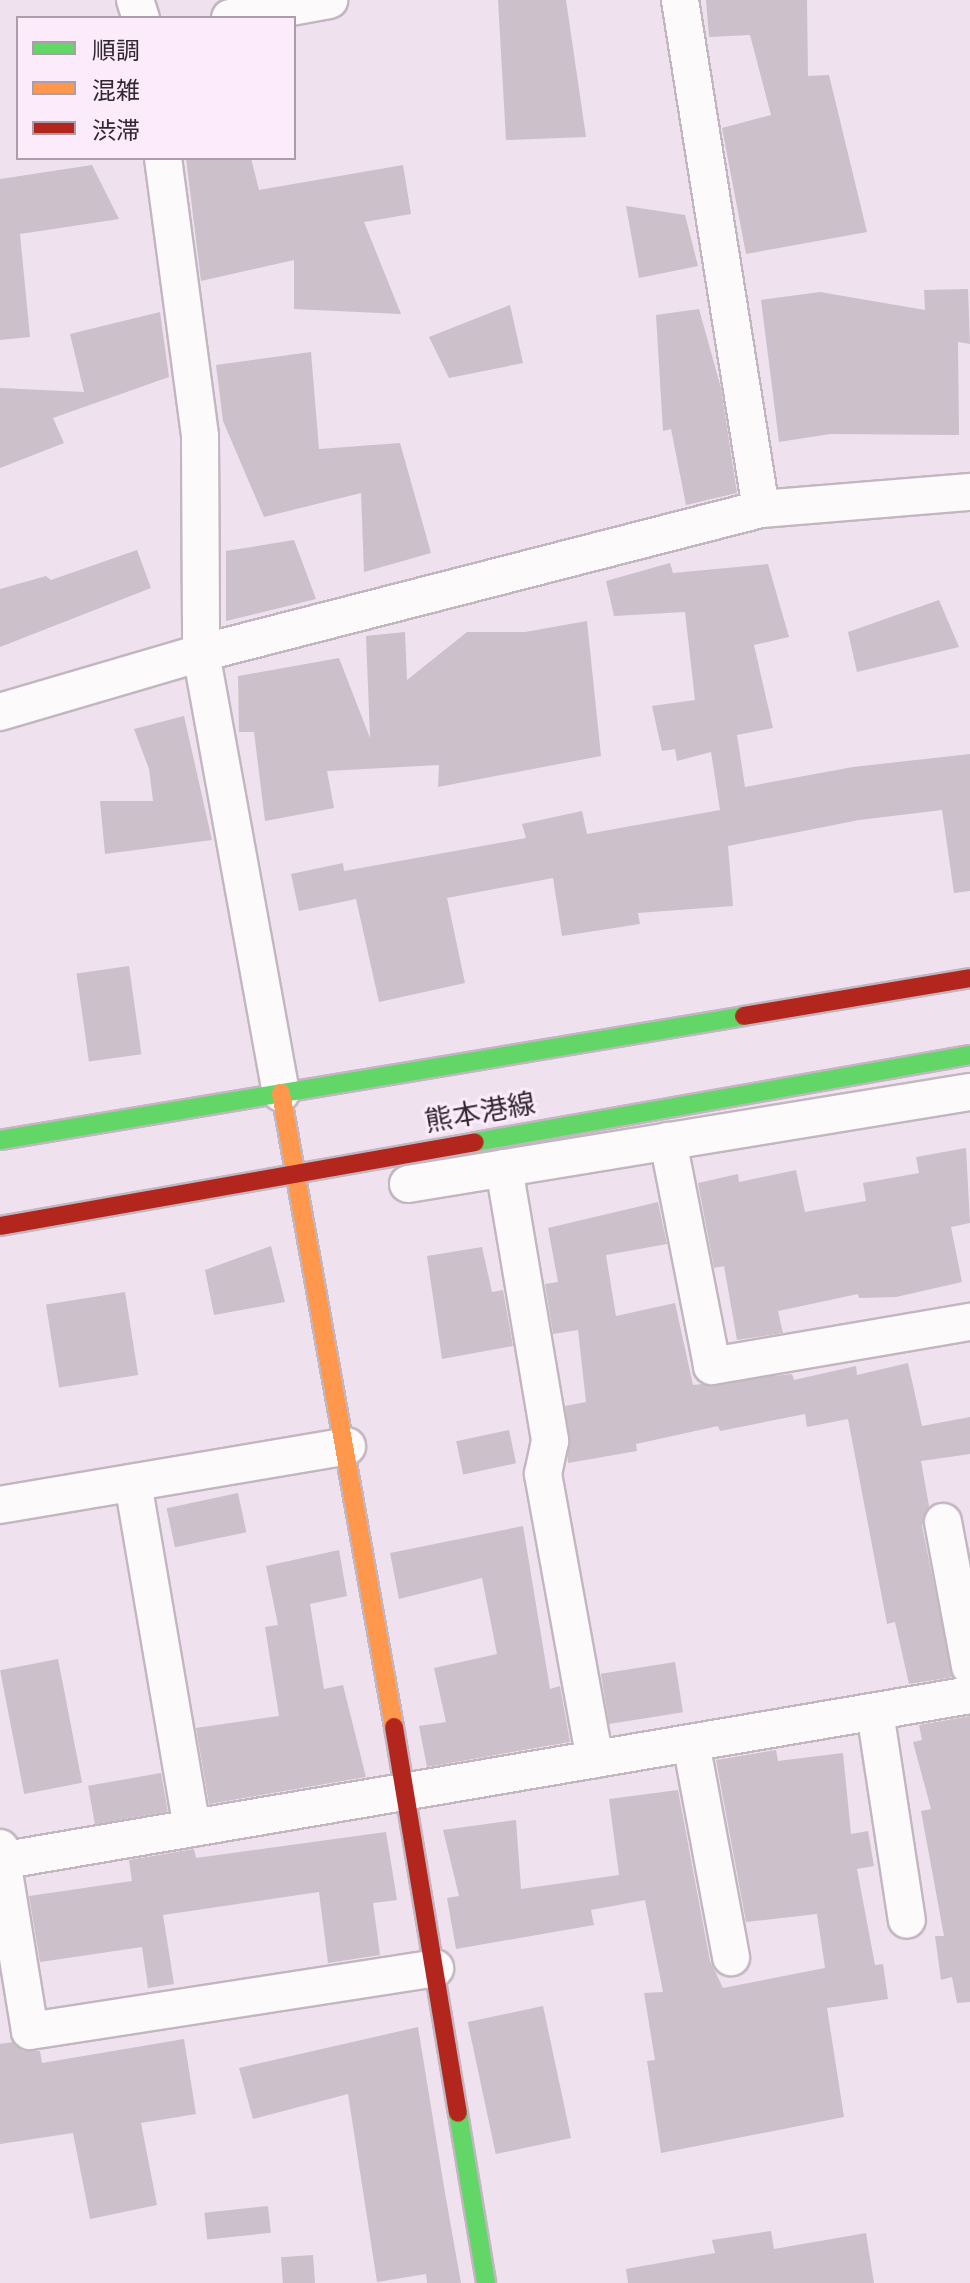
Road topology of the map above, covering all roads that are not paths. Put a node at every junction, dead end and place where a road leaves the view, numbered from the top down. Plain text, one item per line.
1 (329, 0) edge
2 (680, 0) edge
3 (241, 16) edge
4 (163, 160) edge
5 (970, 492) edge
6 (761, 509) junction
7 (201, 653) junction
8 (0, 712) edge
9 (970, 978) edge
10 (970, 1055) edge
11 (970, 1092) edge
12 (281, 1093) junction
13 (0, 1140) edge
14 (668, 1141) junction
15 (504, 1168) junction
16 (296, 1174) junction
17 (408, 1184) dead end
18 (0, 1226) edge
19 (970, 1322) edge
20 (347, 1446) junction
21 (133, 1483) junction
22 (0, 1505) edge
23 (943, 1522) dead end
24 (970, 1666) edge
25 (970, 1695) edge
26 (875, 1712) junction
27 (691, 1743) junction
28 (595, 1759) junction
29 (402, 1792) junction
30 (192, 1828) junction
31 (1, 1856) edge
32 (907, 1920) dead end
33 (731, 1957) dead end
34 (435, 1968) junction
35 (486, 2283) edge

1 - 3 street
2 - 6 street
4 - 7 street
5 - 6 street
6 - 7 street
7 - 8 street
7 - 12 street
9 - 12 main road, 熊本港線
10 - 16 main road, 熊本港線
11 - 14 street
12 - 13 main road, 熊本港線
12 - 16 main road
14 - 15 street
14 - 19 street
15 - 17 street
15 - 28 street
16 - 18 main road, 熊本港線
16 - 20 main road
20 - 21 street
20 - 29 main road
21 - 22 street
21 - 30 street
23 - 24 street
25 - 26 street
26 - 27 street
26 - 32 street
27 - 28 street
27 - 33 street
28 - 29 street
29 - 30 street
29 - 34 main road
30 - 31 street
31 - 34 street
34 - 35 main road

